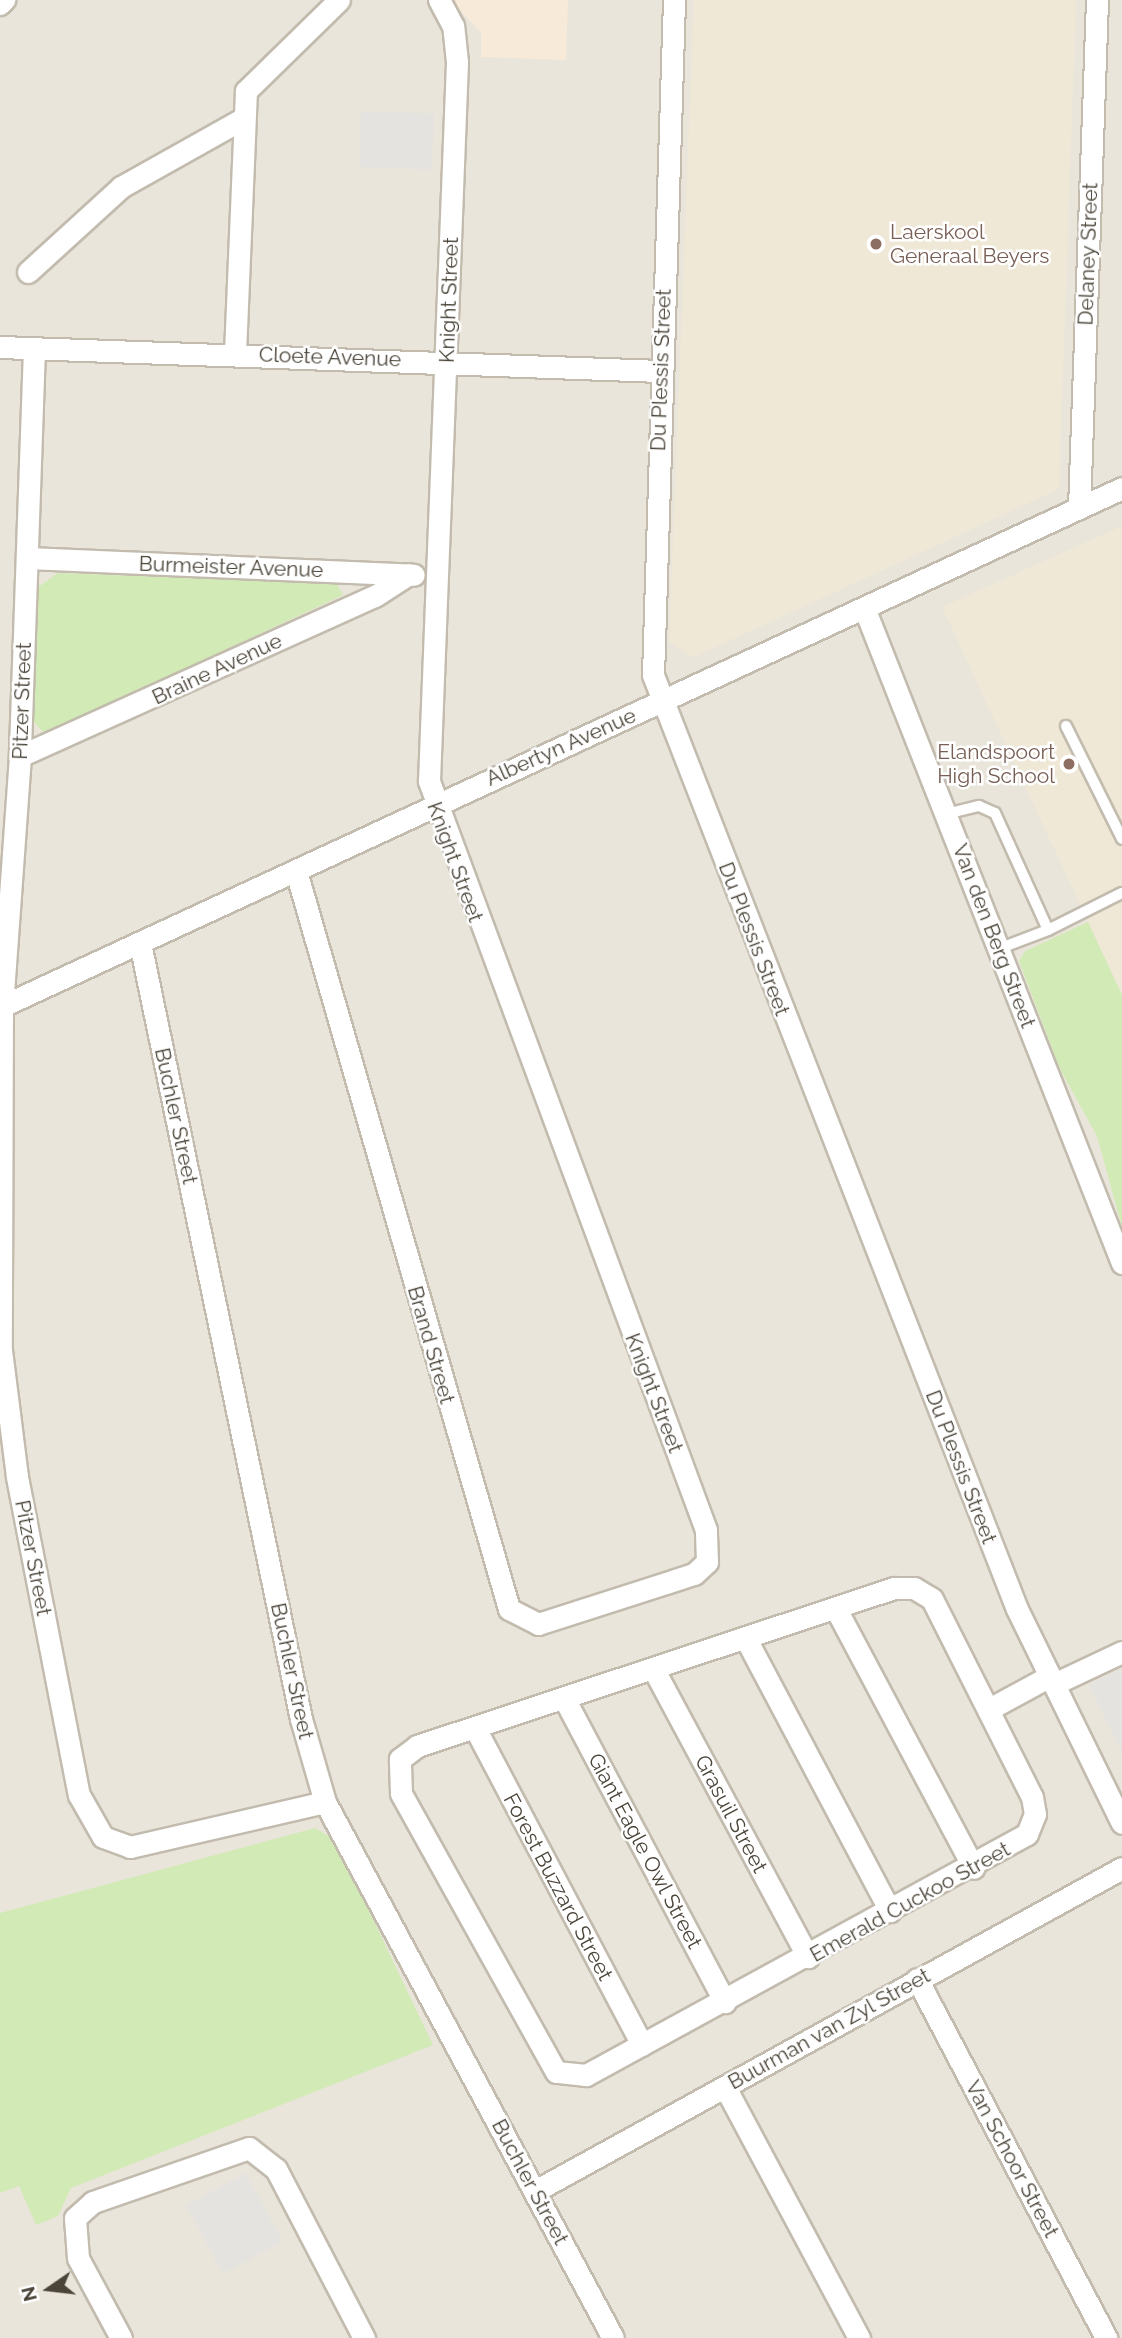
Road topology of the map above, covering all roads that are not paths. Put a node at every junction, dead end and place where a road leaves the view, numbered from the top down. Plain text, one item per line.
1 (4, 0) edge
2 (339, 0) edge
3 (439, 0) edge
4 (674, 0) edge
5 (1097, 0) edge
6 (0, 4) edge
7 (244, 118) junction
8 (28, 272) dead end
9 (0, 347) edge
10 (34, 348) junction
11 (236, 354) junction
12 (447, 362) junction
13 (661, 370) junction
14 (1122, 488) edge
15 (1079, 508) junction
16 (28, 558) junction
17 (410, 574) junction
18 (434, 575) junction
19 (865, 610) junction
20 (661, 703) junction
21 (1066, 726) dead end
22 (20, 756) junction
23 (433, 803) junction
24 (946, 814) junction
25 (1122, 839) edge
26 (296, 871) junction
27 (1122, 893) edge
28 (1048, 930) junction
29 (140, 943) junction
30 (998, 949) junction
31 (1, 1007) edge
32 (1122, 1263) edge
33 (707, 1562) joint
34 (836, 1609) junction
35 (746, 1639) junction
36 (1122, 1652) edge
37 (654, 1670) junction
38 (1052, 1680) junction
39 (565, 1700) junction
40 (991, 1708) junction
41 (475, 1728) junction
42 (324, 1801) junction
43 (1122, 1823) edge
44 (974, 1868) junction
45 (1122, 1868) edge
46 (890, 1912) junction
47 (808, 1957) junction
48 (917, 1979) junction
49 (725, 2002) junction
50 (642, 2045) junction
51 (725, 2087) junction
52 (535, 2191) junction
53 (121, 2338) edge
54 (364, 2338) edge
55 (612, 2338) edge
56 (859, 2338) edge
57 (1106, 2338) edge

1 - 6 street
2 - 7 street
3 - 12 street, Knight Street
4 - 13 street, Du Plessis Street
5 - 15 street, Delaney Street
7 - 8 street
7 - 11 street
9 - 10 street, Cloete Avenue
10 - 11 street, Cloete Avenue
10 - 16 street, Pitzer Street
11 - 12 street, Cloete Avenue
12 - 13 street, Cloete Avenue
12 - 18 street, Knight Street
13 - 20 street, Du Plessis Street
14 - 15 street, Albertyn Avenue
15 - 19 street, Albertyn Avenue
16 - 17 street, Burmeister Avenue
16 - 22 street, Pitzer Street
17 - 18 street, Burmeister Avenue
17 - 22 street, Braine Avenue
18 - 23 street, Knight Street
19 - 20 street, Albertyn Avenue
19 - 24 street, Van den Berg Street
20 - 23 street, Albertyn Avenue
20 - 38 street, Du Plessis Street
21 - 25 lane
22 - 31 street, Pitzer Street
23 - 26 street, Albertyn Avenue
23 - 33 street, Knight Street
24 - 28 lane
24 - 30 street, Van den Berg Street
26 - 29 street, Albertyn Avenue
26 - 33 street, Brand Street
27 - 28 lane
28 - 30 lane
29 - 31 street, Albertyn Avenue
29 - 42 street, Buchler Street
30 - 32 street, Van den Berg Street
31 - 42 street, Pitzer Street
34 - 35 street, Emerald Cuckoo Street
34 - 40 street, Emerald Cuckoo Street
34 - 44 street
35 - 37 street, Emerald Cuckoo Street
35 - 46 street
36 - 38 street
37 - 39 street, Emerald Cuckoo Street
37 - 47 street, Grasuil Street
38 - 40 street
38 - 43 street, Du Plessis Street
39 - 41 street, Emerald Cuckoo Street
39 - 49 street, Giant Eagle Owl Street
40 - 44 street, Emerald Cuckoo Street
41 - 50 street, Forest Buzzard Street
41 - 50 street, Emerald Cuckoo Street
42 - 52 street, Buchler Street
44 - 46 street, Emerald Cuckoo Street
45 - 48 street, Buurman van Zyl Street
46 - 47 street, Emerald Cuckoo Street
47 - 49 street, Emerald Cuckoo Street
48 - 51 street, Buurman van Zyl Street
48 - 57 street, Van Schoor Street
49 - 50 street, Emerald Cuckoo Street
51 - 52 street, Buurman van Zyl Street
51 - 56 street
52 - 55 street, Buchler Street
53 - 54 street

